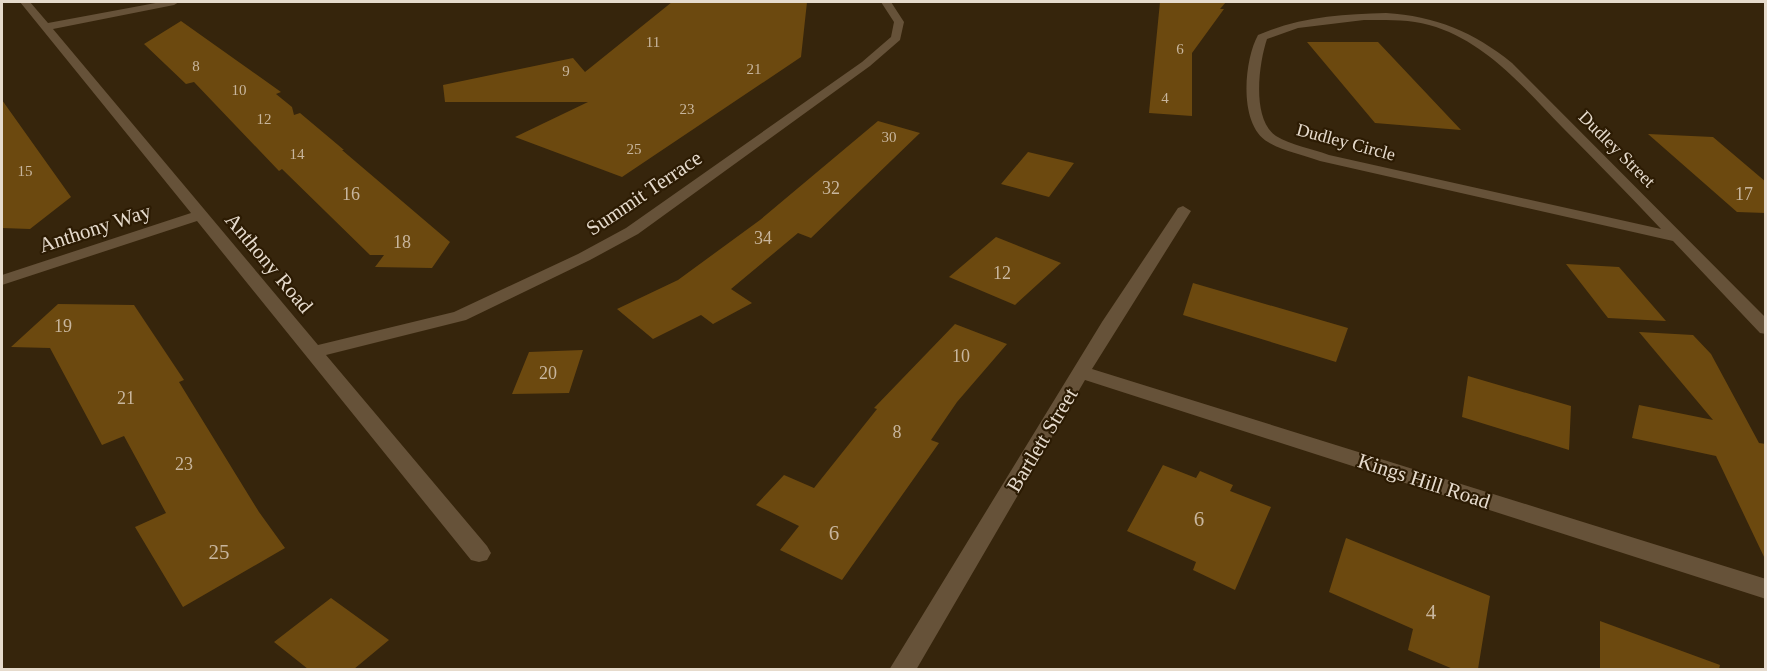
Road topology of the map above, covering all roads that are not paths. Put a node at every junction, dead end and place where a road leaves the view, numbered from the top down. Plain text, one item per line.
1 (25, 2) edge
2 (174, 2) edge
3 (886, 2) edge
4 (1424, 20) joint
5 (45, 27) junction
6 (1183, 211) dead end
7 (201, 215) junction
8 (1679, 238) junction
9 (2, 280) edge
10 (1766, 330) edge
11 (314, 352) junction
12 (1082, 372) junction
13 (479, 554) dead end
14 (1766, 589) edge
15 (902, 669) edge

1 - 5 street, Anthony Road
2 - 5 street
3 - 11 street, Summit Terrace
4 - 8 street, Dudley Street
4 - 8 street, Dudley Circle
5 - 7 street, Anthony Road
6 - 12 street, Bartlett Street
7 - 9 street, Anthony Way
7 - 11 street, Anthony Road
8 - 10 street, Dudley Street
11 - 13 street, Anthony Road
12 - 14 street, Kings Hill Road
12 - 15 street, Bartlett Street

